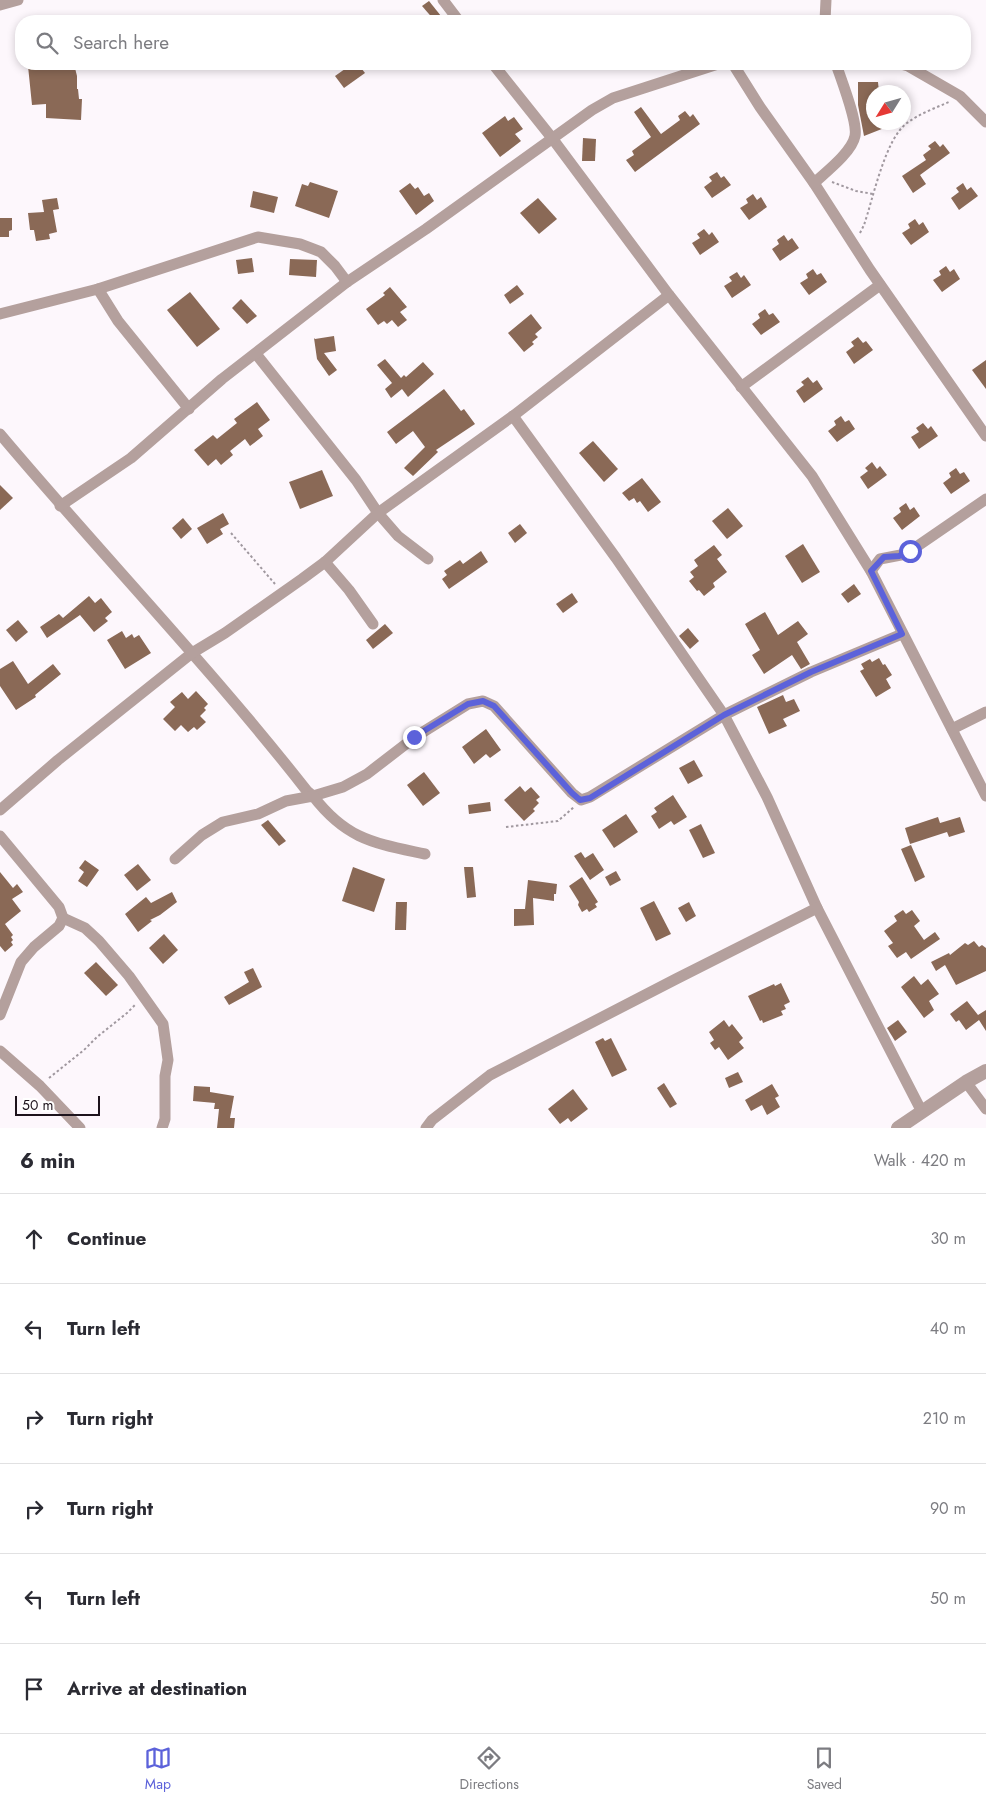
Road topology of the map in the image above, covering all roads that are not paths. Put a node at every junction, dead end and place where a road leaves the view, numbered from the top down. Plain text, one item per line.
1 (18, 0) edge
2 (442, 0) edge
3 (826, 0) edge
4 (0, 5) edge
5 (454, 15) edge
6 (825, 15) edge
7 (498, 70) edge
8 (699, 70) edge
9 (737, 70) edge
10 (838, 70) edge
11 (915, 70) edge
12 (986, 122) edge
13 (552, 138) junction
14 (817, 180) junction
15 (347, 282) junction
16 (880, 284) junction
17 (98, 289) junction
18 (669, 295) junction
19 (0, 314) edge
20 (256, 354) junction
21 (742, 387) junction
22 (188, 409) junction
23 (513, 416) junction
24 (0, 434) edge
25 (986, 436) edge
26 (986, 499) edge
27 (60, 506) junction
28 (378, 514) junction
29 (428, 559) dead end
30 (325, 562) junction
31 (871, 571) junction
32 (373, 624) dead end
33 (902, 634) junction
34 (192, 653) junction
35 (986, 712) edge
36 (724, 715) junction
37 (952, 729) junction
38 (313, 796) junction
39 (986, 796) edge
40 (0, 810) edge
41 (0, 836) edge
42 (425, 854) dead end
43 (175, 859) dead end
44 (818, 908) junction
45 (63, 918) junction
46 (0, 1015) edge
47 (0, 1050) edge
48 (986, 1071) edge
49 (966, 1082) junction
50 (986, 1109) edge
51 (922, 1112) junction
52 (80, 1128) edge
53 (162, 1128) edge
54 (426, 1128) edge
55 (898, 1128) edge

1 - 4 street
2 - 5 street
3 - 6 street
7 - 13 street
8 - 13 street
9 - 14 street
10 - 14 street
11 - 12 street
13 - 15 street
13 - 18 street
14 - 16 street
15 - 17 street
15 - 20 street
16 - 21 street
16 - 25 street
17 - 19 street
17 - 22 street
18 - 21 street
18 - 23 street
20 - 22 street
20 - 28 street
21 - 31 street
22 - 27 street
23 - 28 street
23 - 36 street
24 - 27 street
26 - 31 street
27 - 34 street
28 - 29 street
28 - 30 street
30 - 32 street
30 - 34 street
31 - 33 street
33 - 36 street
33 - 37 street
34 - 38 street
34 - 40 street
35 - 37 street
36 - 38 street
36 - 44 street
37 - 39 street
38 - 42 street
38 - 43 street
41 - 45 street
44 - 51 street
44 - 54 street
45 - 46 street
45 - 53 street
47 - 52 street
48 - 49 street
49 - 50 street
49 - 51 street
51 - 55 street

